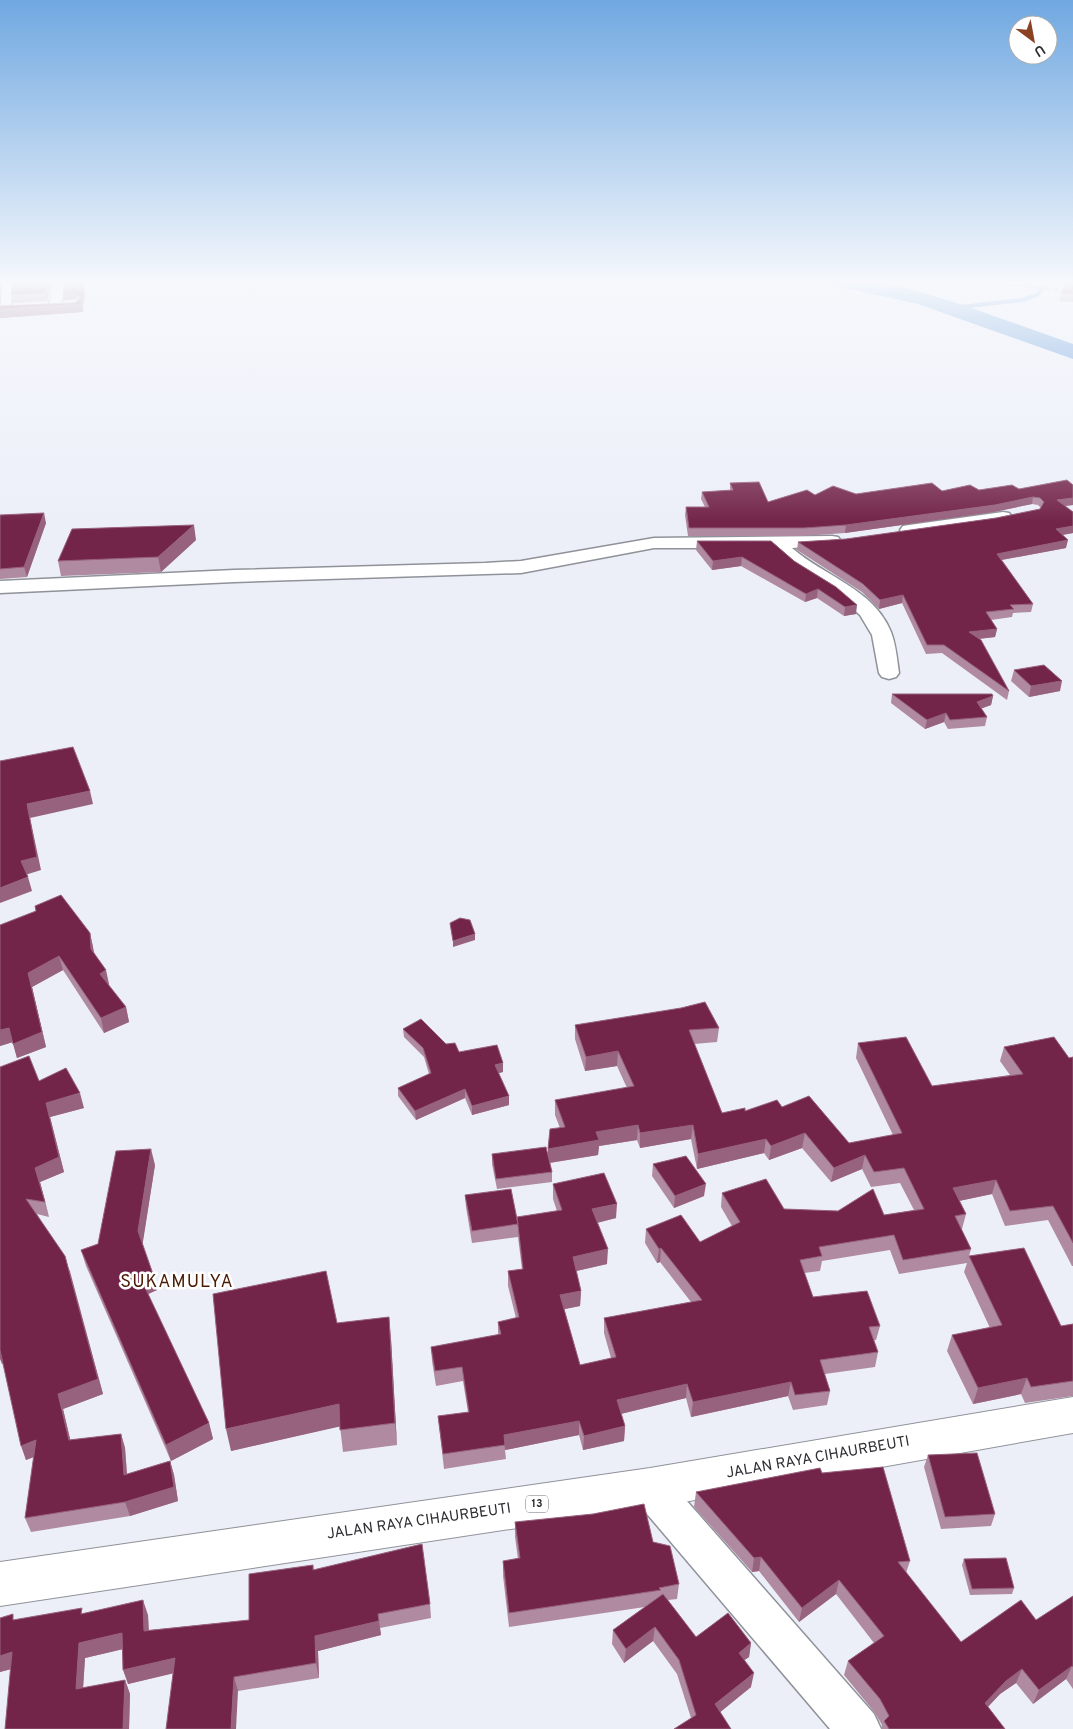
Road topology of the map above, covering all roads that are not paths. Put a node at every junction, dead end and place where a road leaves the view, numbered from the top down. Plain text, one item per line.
1 (1022, 513) edge
2 (892, 533) edge
3 (854, 538) edge
4 (776, 543) junction
5 (0, 587) edge
6 (889, 673) dead end
7 (1073, 1415) edge
8 (650, 1488) junction
9 (0, 1584) edge
10 (859, 1729) edge

1 - 2 street
3 - 4 street
4 - 5 street
4 - 6 street
7 - 8 highway, JALAN RAYA CIHAURBEUTI / 13
8 - 9 highway, JALAN RAYA CIHAURBEUTI / 13
8 - 10 street

